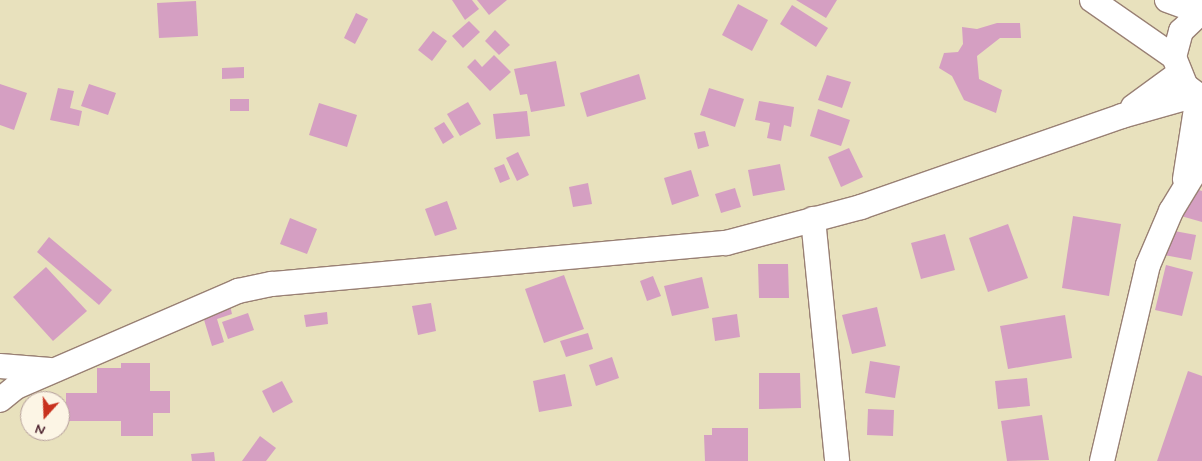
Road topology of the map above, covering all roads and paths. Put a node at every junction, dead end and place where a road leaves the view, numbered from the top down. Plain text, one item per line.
1 (1092, 0) edge
2 (1167, 0) edge
3 (1201, 12) edge
4 (1176, 65) junction
5 (1199, 97) edge
6 (1122, 116) junction
7 (1202, 160) edge
8 (1184, 186) junction
9 (813, 219) junction
10 (0, 366) edge
11 (54, 370) junction
12 (0, 400) edge
13 (837, 461) edge
14 (1102, 461) edge

1 - 4 street
2 - 3 street
3 - 4 street
4 - 5 street
4 - 6 street
5 - 6 street
5 - 8 street
6 - 9 street
7 - 8 street
8 - 14 street
9 - 11 street
9 - 13 street
10 - 11 street
11 - 12 street

